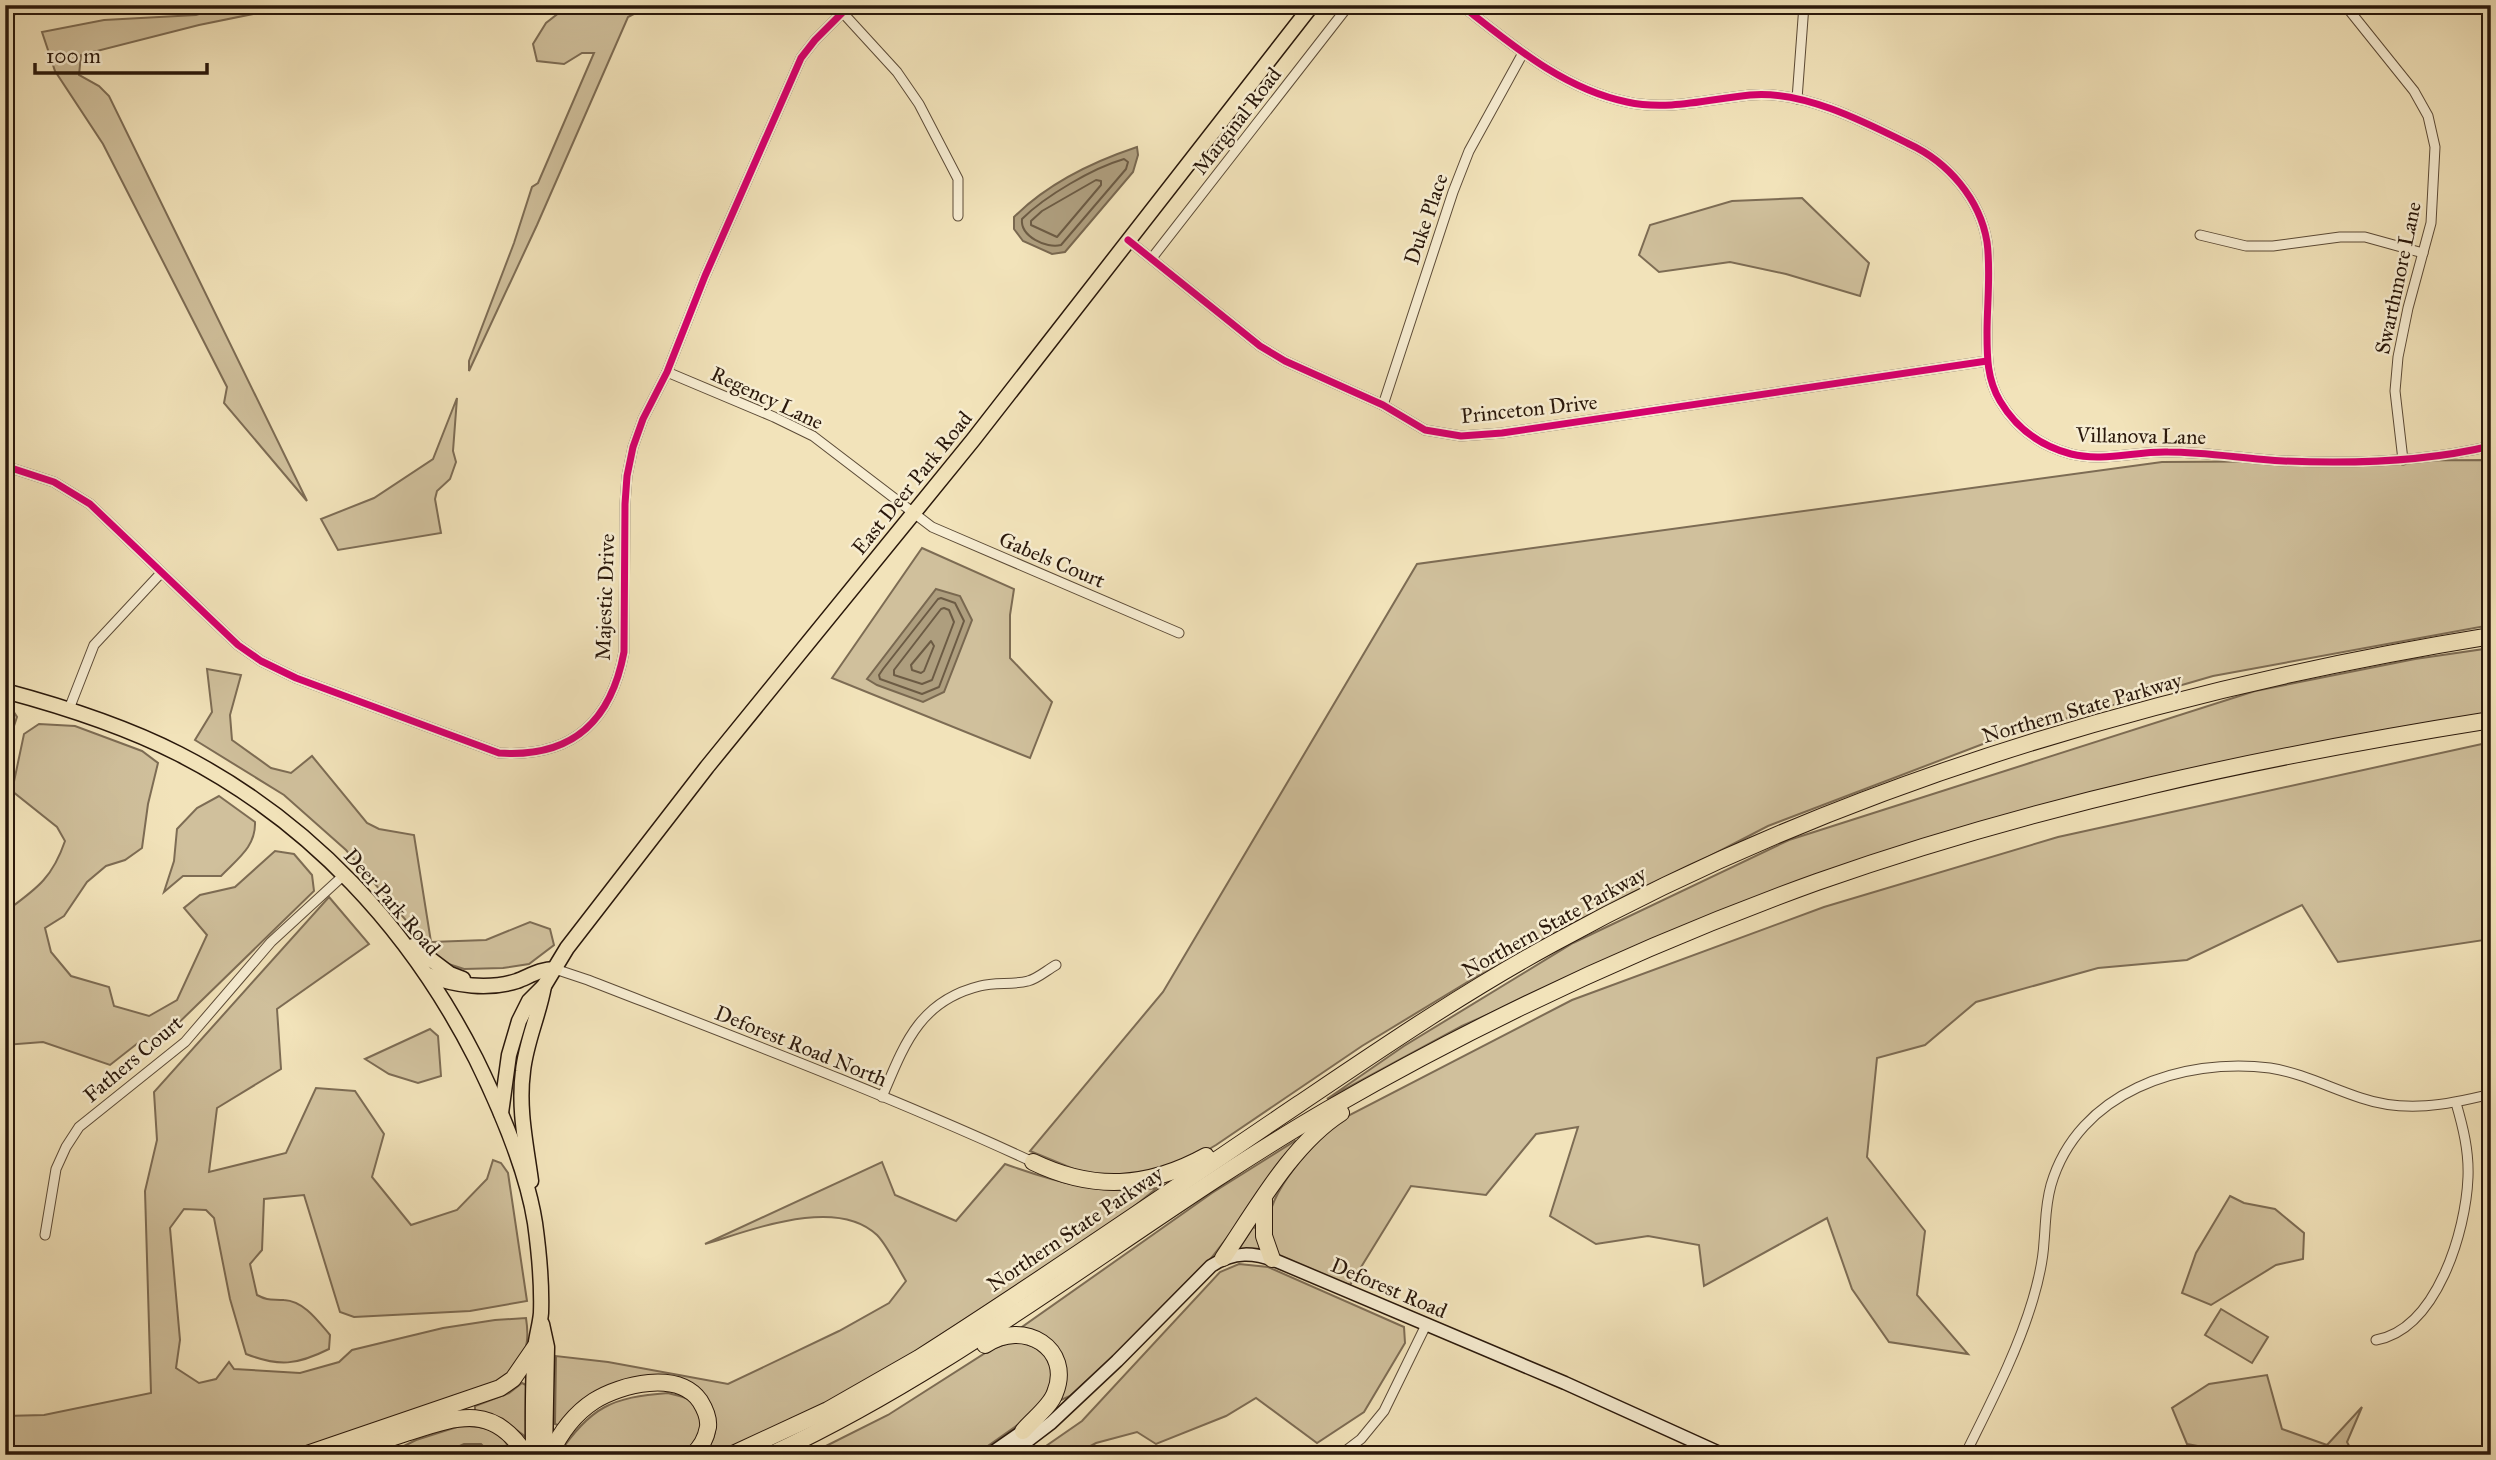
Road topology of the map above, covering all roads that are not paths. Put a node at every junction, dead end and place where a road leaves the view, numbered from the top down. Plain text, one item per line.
1 (25, 5) edge
2 (850, 5) edge
3 (1312, 5) edge
4 (1349, 5) edge
5 (1461, 5) edge
6 (1804, 5) edge
7 (2345, 5) edge
8 (5, 8) edge
9 (843, 13) junction
10 (1523, 53) junction
11 (1797, 99) junction
12 (958, 216) dead end
13 (2200, 235) dead end
14 (1128, 240) junction
15 (2423, 253) junction
16 (1152, 258) junction
17 (1987, 361) junction
18 (667, 372) junction
19 (1383, 405) junction
20 (2491, 446) edge
21 (2403, 460) junction
22 (5, 466) edge
23 (914, 514) junction
24 (161, 573) junction
25 (1179, 634) dead end
26 (2491, 636) edge
27 (5, 691) edge
28 (69, 709) junction
29 (2491, 720) edge
30 (345, 874) junction
31 (389, 924) junction
32 (1056, 965) dead end
33 (555, 969) junction
34 (428, 975) junction
35 (480, 986) junction
36 (544, 986) junction
37 (1435, 1050) junction
38 (2491, 1094) edge
39 (881, 1097) junction
40 (2456, 1103) junction
41 (501, 1113) junction
42 (1268, 1125) junction
43 (1032, 1163) joint
44 (1265, 1197) junction
45 (535, 1221) junction
46 (45, 1235) dead end
47 (1223, 1258) junction
48 (1272, 1259) junction
49 (540, 1315) junction
50 (1426, 1325) junction
51 (2376, 1340) dead end
52 (535, 1347) junction
53 (904, 1385) junction
54 (1074, 1399) junction
55 (1023, 1431) junction
56 (304, 1455) edge
57 (344, 1455) edge
58 (526, 1455) edge
59 (533, 1455) edge
60 (547, 1455) edge
61 (692, 1455) edge
62 (731, 1455) edge
63 (770, 1455) edge
64 (989, 1455) edge
65 (1009, 1455) edge
66 (1340, 1455) edge
67 (1724, 1455) edge
68 (1965, 1455) edge

1 - 8 main road
2 - 9 street, Majestic Drive
3 - 14 main road, East Deer Park Road
4 - 16 street, Marginal Road
5 - 10 street, Villanova Lane
6 - 11 street
7 - 15 street, Swarthmore Lane
9 - 12 street
9 - 18 street, Majestic Drive
10 - 11 street, Villanova Lane
10 - 19 street, Duke Place
11 - 17 street, Villanova Lane
13 - 15 street
14 - 16 street, Princeton Drive
14 - 23 main road, East Deer Park Road
15 - 21 street, Swarthmore Lane
16 - 19 street, Princeton Drive
17 - 19 street, Princeton Drive
17 - 21 street, Villanova Lane
18 - 23 street, Regency Lane
18 - 24 street, Majestic Drive
20 - 21 street, Villanova Lane
22 - 24 street, Majestic Drive
23 - 25 street, Gabels Court
23 - 33 main road, East Deer Park Road
24 - 28 street
26 - 42 highway, Northern State Parkway
27 - 28 main road, Deer Park Road
28 - 30 main road, Deer Park Road
29 - 37 highway, Northern State Parkway
30 - 31 main road, Deer Park Road
30 - 46 street, Fathers Court
31 - 34 main road, Deer Park Road
31 - 35 main road
32 - 39 street
33 - 35 main road
33 - 36 main road, East Deer Park Road
33 - 39 street, Deforest Road North
34 - 35 main road
34 - 41 main road, Deer Park Road
36 - 41 main road, East Deer Park Road
36 - 45 main road, East Deer Park Road
37 - 44 highway
37 - 53 highway, Northern State Parkway
38 - 40 street
39 - 43 street, Deforest Road North
40 - 51 street
40 - 68 street
41 - 45 main road, Deer Park Road
42 - 43 highway
42 - 62 highway, Northern State Parkway
44 - 47 highway
44 - 48 highway
45 - 49 main road, Deer Park Road
47 - 48 street, Deforest Road
47 - 54 street
48 - 50 street, Deforest Road
49 - 52 main road, Deer Park Road
49 - 60 main road, Deer Park Road
50 - 66 street
50 - 67 street, Deforest Road
52 - 56 highway
52 - 59 main road, Deer Park Road
53 - 55 highway
53 - 63 highway, Northern State Parkway
54 - 55 street
54 - 65 street
55 - 64 street
57 - 58 highway
60 - 61 highway

